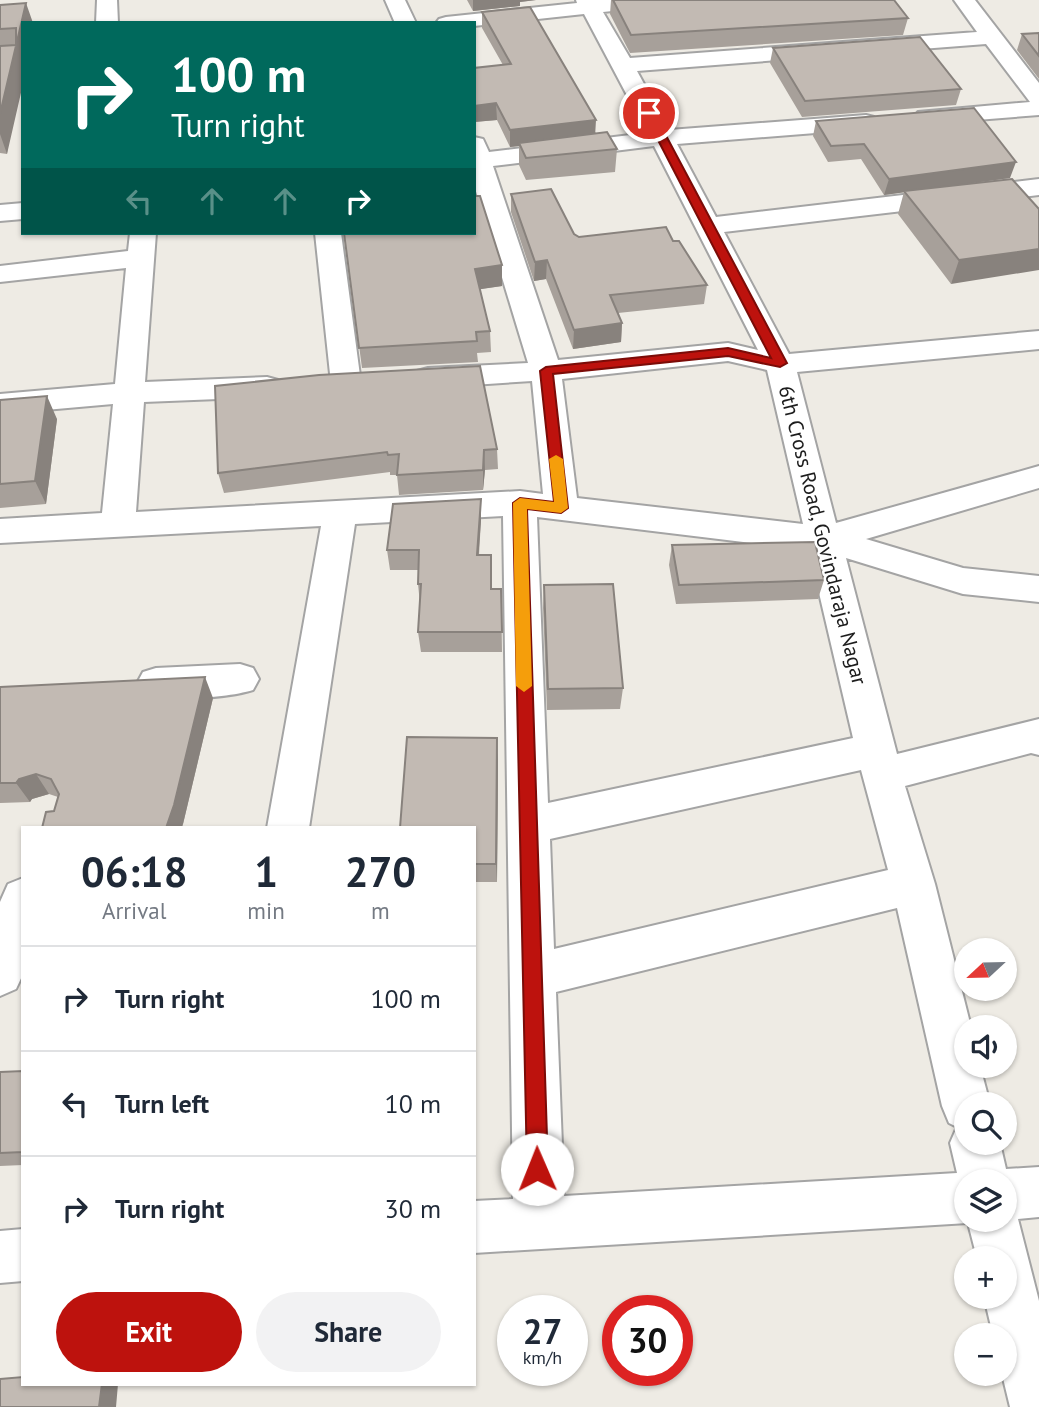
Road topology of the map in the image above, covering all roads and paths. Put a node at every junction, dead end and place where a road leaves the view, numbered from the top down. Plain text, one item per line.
1 (107, 0) edge
2 (395, 0) edge
3 (660, 0) edge
4 (964, 0) edge
5 (589, 4) edge
6 (107, 21) edge
7 (405, 21) edge
8 (461, 21) edge
9 (993, 37) junction
10 (623, 65) junction
11 (1039, 99) edge
12 (1039, 108) edge
13 (662, 138) junction
14 (476, 155) edge
15 (1039, 187) edge
16 (21, 211) edge
17 (0, 213) edge
18 (708, 226) junction
19 (328, 235) edge
20 (142, 245) edge
21 (0, 274) edge
22 (1039, 340) edge
23 (780, 363) junction
24 (546, 371) junction
25 (346, 383) junction
26 (129, 393) junction
27 (0, 404) edge
28 (1039, 477) edge
29 (520, 503) junction
30 (561, 508) junction
31 (340, 513) junction
32 (118, 525) junction
33 (0, 531) edge
34 (824, 539) junction
35 (1039, 589) edge
36 (240, 679) dead end
37 (120, 685) edge
38 (1038, 736) edge
39 (879, 763) junction
40 (288, 826) edge
41 (528, 826) junction
42 (913, 884) junction
43 (21, 905) edge
44 (0, 974) edge
45 (532, 976) junction
46 (963, 1092) edge
47 (1039, 1192) edge
48 (1017, 1194) edge
49 (954, 1199) edge
50 (539, 1224) junction
51 (476, 1227) edge
52 (21, 1255) edge
53 (0, 1258) edge
54 (1014, 1309) edge
55 (1038, 1407) edge

1 - 6 street
2 - 7 street
3 - 5 street
4 - 9 street
5 - 8 street
5 - 10 street, 6th Cross Road, Govindaraja Nagar
9 - 10 street
9 - 11 street
10 - 13 street, 6th Cross Road, Govindaraja Nagar
12 - 13 street
13 - 14 street
13 - 18 street, 6th Cross Road, Govindaraja Nagar
14 - 24 street
15 - 18 street
16 - 17 street
18 - 23 street, 6th Cross Road, Govindaraja Nagar
19 - 25 street
20 - 21 street
20 - 26 street
22 - 23 street
23 - 24 street
23 - 34 street, 6th Cross Road, Govindaraja Nagar
24 - 25 street
24 - 30 street
25 - 26 street
26 - 27 street
26 - 32 street
28 - 34 street
29 - 30 street
29 - 31 street
29 - 41 street
30 - 34 street
31 - 32 street
31 - 40 street
32 - 33 street
34 - 35 street
34 - 39 street, 6th Cross Road, Govindaraja Nagar
36 - 37 street
38 - 39 street
39 - 41 street
39 - 42 street, 6th Cross Road, Govindaraja Nagar
41 - 45 street
42 - 45 street
42 - 46 street, 6th Cross Road, Govindaraja Nagar
43 - 44 street
45 - 50 street
47 - 48 street
49 - 50 street
50 - 51 street
52 - 53 street
54 - 55 street

